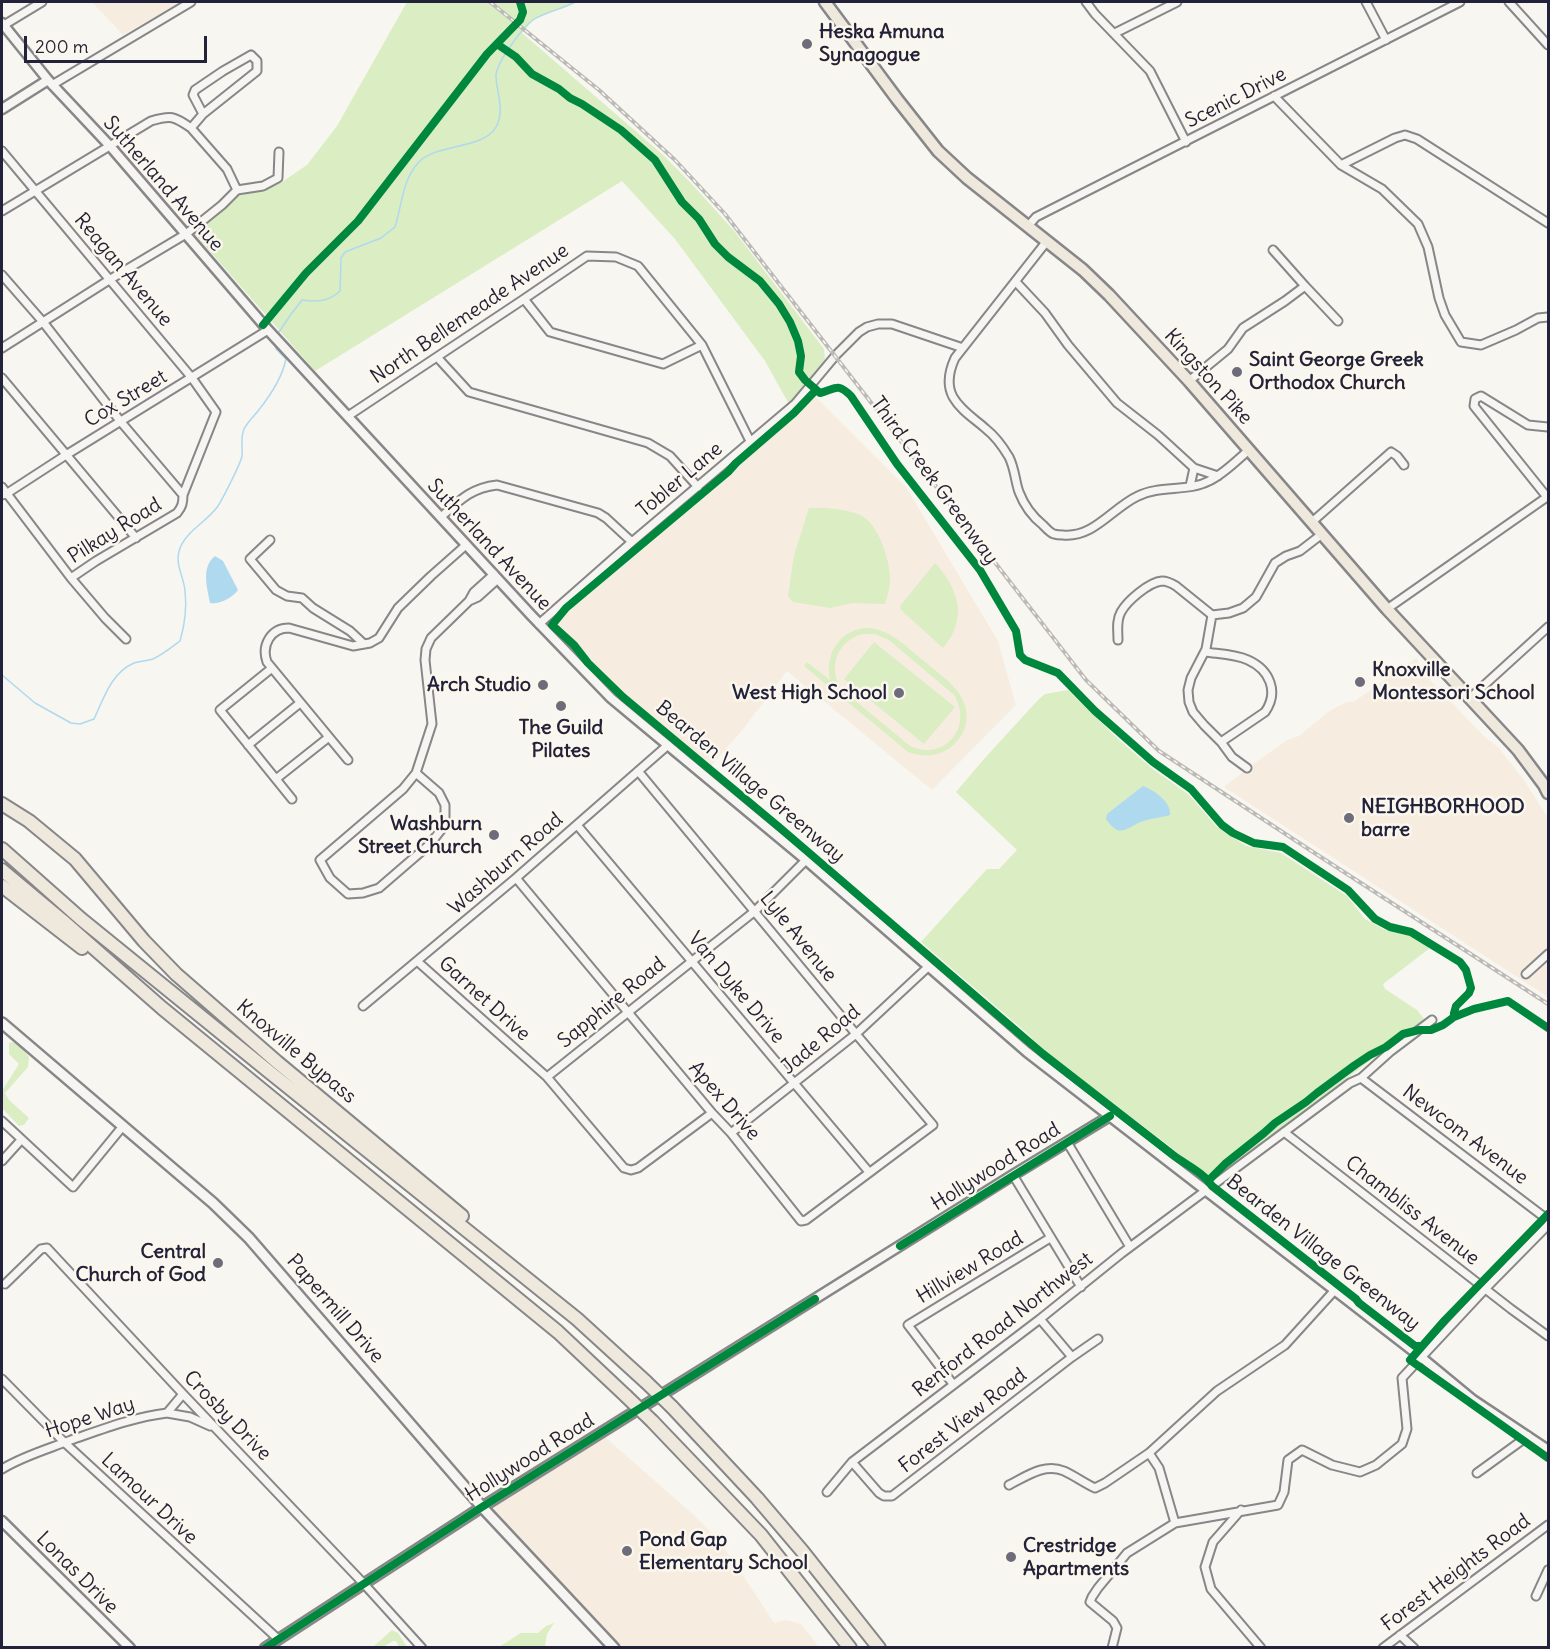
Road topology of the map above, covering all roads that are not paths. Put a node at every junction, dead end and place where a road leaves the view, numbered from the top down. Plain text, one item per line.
1 (42, 2) edge
2 (190, 2) edge
3 (825, 2) edge
4 (1086, 2) edge
5 (1178, 2) edge
6 (1366, 2) edge
7 (1460, 2) edge
8 (1509, 2) edge
9 (3, 24) edge
10 (1115, 33) junction
11 (1386, 40) junction
12 (1548, 45) edge
13 (50, 83) junction
14 (1274, 96) junction
15 (2, 109) edge
16 (203, 114) junction
17 (191, 128) junction
18 (1186, 142) junction
19 (110, 146) junction
20 (2, 151) edge
21 (279, 152) dead end
22 (1341, 165) junction
23 (36, 190) junction
24 (237, 190) junction
25 (2, 211) edge
26 (1548, 223) edge
27 (1028, 226) junction
28 (186, 234) junction
29 (1047, 241) junction
30 (1273, 250) dead end
31 (2, 275) edge
32 (109, 280) junction
33 (1016, 282) junction
34 (1305, 286) junction
35 (524, 299) junction
36 (1548, 317) edge
37 (1338, 321) dead end
38 (43, 322) junction
39 (268, 330) junction
40 (702, 345) junction
41 (2, 348) edge
42 (963, 348) junction
43 (437, 357) junction
44 (2, 378) edge
45 (192, 378) junction
46 (1189, 381) junction
47 (216, 412) joint
48 (348, 416) junction
49 (121, 422) junction
50 (1548, 428) edge
51 (751, 443) junction
52 (1249, 450) junction
53 (66, 456) junction
54 (1404, 465) dead end
55 (1194, 468) junction
56 (1218, 476) junction
57 (1190, 486) junction
58 (2, 487) edge
59 (698, 487) junction
60 (4, 494) edge
61 (183, 495) junction
62 (441, 517) junction
63 (1312, 522) junction
64 (1322, 534) junction
65 (136, 538) junction
66 (270, 540) dead end
67 (632, 542) junction
68 (466, 545) junction
69 (496, 577) junction
70 (70, 578) junction
71 (1387, 609) junction
72 (1212, 615) junction
73 (539, 624) junction
74 (1548, 627) edge
75 (126, 639) dead end
76 (1118, 640) dead end
77 (364, 644) junction
78 (1205, 652) junction
79 (272, 668) junction
80 (1469, 699) junction
81 (300, 703) junction
82 (329, 737) junction
83 (1221, 742) junction
84 (248, 745) junction
85 (668, 745) junction
86 (348, 760) dead end
87 (1247, 768) dead end
88 (638, 771) junction
89 (416, 773) junction
90 (276, 779) junction
91 (1547, 788) edge
92 (292, 799) dead end
93 (2, 804) edge
94 (577, 825) junction
95 (2, 849) edge
96 (806, 860) junction
97 (2, 870) edge
98 (516, 879) junction
99 (2, 886) edge
100 (755, 911) junction
101 (1548, 954) edge
102 (417, 961) junction
103 (691, 961) junction
104 (928, 967) junction
105 (1526, 974) dead end
106 (363, 1006) dead end
107 (162, 1008) junction
108 (627, 1012) junction
109 (1432, 1020) dead end
110 (2, 1023) edge
111 (856, 1034) junction
112 (547, 1077) junction
113 (1361, 1078) junction
114 (795, 1083) junction
115 (712, 1113) junction
116 (1110, 1116) junction
117 (2, 1121) edge
118 (933, 1125) joint
119 (123, 1126) junction
120 (1284, 1132) junction
121 (731, 1133) junction
122 (21, 1140) junction
123 (1067, 1142) junction
124 (2, 1161) edge
125 (869, 1172) junction
126 (1013, 1175) junction
127 (1206, 1191) junction
128 (1548, 1220) edge
129 (1548, 1225) edge
130 (1050, 1238) junction
131 (1130, 1247) junction
132 (5, 1284) dead end
133 (1080, 1287) junction
134 (1486, 1288) junction
135 (1334, 1291) junction
136 (577, 1319) junction
137 (1040, 1319) junction
138 (1548, 1336) edge
139 (1098, 1339) dead end
140 (1072, 1357) junction
141 (1421, 1358) junction
142 (2, 1379) edge
143 (953, 1384) junction
144 (183, 1394) junction
145 (167, 1413) junction
146 (215, 1428) junction
147 (1528, 1436) junction
148 (65, 1443) junction
149 (1548, 1450) edge
150 (1149, 1452) junction
151 (852, 1462) junction
152 (2, 1469) edge
153 (1477, 1473) dead end
154 (1009, 1485) dead end
155 (828, 1492) dead end
156 (482, 1508) junction
157 (1241, 1510) junction
158 (2, 1521) edge
159 (1175, 1523) junction
160 (1548, 1525) edge
161 (1548, 1569) edge
162 (364, 1584) junction
163 (1536, 1596) dead end
164 (1400, 1635) junction
165 (278, 1640) junction
166 (126, 1646) edge
167 (265, 1647) edge
168 (422, 1647) edge
169 (614, 1647) edge
170 (850, 1647) edge
171 (879, 1647) edge
172 (1112, 1647) edge
173 (1261, 1647) edge
174 (1383, 1647) edge
175 (1414, 1647) edge

1 - 9 street
2 - 13 street
3 - 27 main road, Kingston Pike
4 - 10 street
5 - 10 street
6 - 11 street
7 - 11 street, Scenic Drive
8 - 12 street
9 - 13 street, Sutherland Avenue
10 - 18 street
11 - 14 street, Scenic Drive
13 - 15 street
13 - 19 street, Sutherland Avenue
14 - 18 street, Scenic Drive
14 - 22 street
16 - 16 street
16 - 17 street
17 - 19 street
17 - 24 street
18 - 27 street, Scenic Drive
19 - 23 street
19 - 28 street, Sutherland Avenue
20 - 23 street, Reagan Avenue
21 - 24 street
22 - 26 street
22 - 36 street
23 - 25 street
23 - 32 street, Reagan Avenue
24 - 28 street
27 - 29 main road, Kingston Pike
28 - 32 street
28 - 39 street, Sutherland Avenue
29 - 33 street
29 - 46 main road, Kingston Pike
30 - 34 street
31 - 38 street
32 - 38 street
32 - 45 street, Reagan Avenue
33 - 42 street
33 - 55 street
34 - 37 street
34 - 46 street
35 - 40 street
35 - 40 street, North Bellemeade Avenue
35 - 43 street, North Bellemeade Avenue
38 - 41 street
38 - 49 street
39 - 45 street, Cox Street
39 - 48 street, Sutherland Avenue
40 - 51 street
42 - 51 street, Tobler Lane
42 - 57 street
43 - 48 street, North Bellemeade Avenue
43 - 59 street
44 - 53 street
45 - 47 street, Reagan Avenue
45 - 49 street, Cox Street
46 - 52 main road, Kingston Pike
47 - 61 street, Pilkay Road
48 - 62 street, Sutherland Avenue
49 - 53 street, Cox Street
49 - 61 street
50 - 71 street
51 - 59 street, Tobler Lane
52 - 56 street
52 - 63 main road, Kingston Pike
53 - 60 street, Cox Street
53 - 65 street
54 - 63 street
55 - 56 street
55 - 57 street
56 - 57 street
58 - 60 street
59 - 67 street, Tobler Lane
60 - 70 street
61 - 65 street, Pilkay Road
62 - 67 street
62 - 68 street, Sutherland Avenue
63 - 64 main road, Kingston Pike
64 - 71 main road, Kingston Pike
64 - 72 street
65 - 70 street, Pilkay Road
66 - 77 street
67 - 73 street, Tobler Lane
68 - 69 street, Sutherland Avenue
68 - 77 street
69 - 73 street, Sutherland Avenue
69 - 89 street
70 - 75 street
71 - 80 main road, Kingston Pike
72 - 76 street
72 - 78 street
73 - 85 street, Sutherland Avenue
74 - 80 street
77 - 79 street
78 - 83 street
78 - 83 street
79 - 81 street
79 - 84 street
80 - 91 main road, Kingston Pike
81 - 82 street
81 - 84 street
82 - 86 street
82 - 90 street
83 - 87 street
84 - 90 street
85 - 88 street, Washburn Road
85 - 96 street, Sutherland Avenue
88 - 94 street, Washburn Road
88 - 100 street, Lyle Avenue
89 - 89 street
90 - 92 street
93 - 136 highway, Knoxville Bypass
94 - 98 street, Washburn Road
94 - 103 street, Van Dyke Drive
95 - 136 highway
96 - 100 street, Sapphire Road
96 - 104 street, Sutherland Avenue
97 - 107 highway
98 - 102 street, Washburn Road
98 - 108 street, Apex Drive
99 - 107 highway
100 - 103 street, Sapphire Road
100 - 111 street, Lyle Avenue
101 - 105 street
102 - 106 street, Washburn Road
102 - 112 street, Garnet Drive
103 - 108 street, Sapphire Road
103 - 114 street, Van Dyke Drive
104 - 111 street, Jade Road
104 - 116 street, Sutherland Avenue
107 - 170 highway, bridge
108 - 112 street, Sapphire Road
108 - 115 street, Apex Drive
109 - 113 street, Renford Road Northwest
110 - 119 main road, Papermill Drive
111 - 114 street, Jade Road
111 - 118 street, Lyle Avenue
112 - 115 street, Garnet Drive
113 - 120 street, Renford Road Northwest
113 - 128 street, Newcom Avenue
114 - 121 street, Jade Road
114 - 125 street, Van Dyke Drive
115 - 121 street, Apex Drive
116 - 123 street, Hollywood Road
116 - 127 street, Sutherland Avenue
117 - 122 street
118 - 125 street, Apex Drive
119 - 122 street
119 - 156 main road, Papermill Drive
120 - 127 street, Renford Road Northwest
120 - 134 street, Chambliss Avenue
121 - 125 street, Apex Drive
122 - 124 street
123 - 126 street, Hollywood Road
123 - 131 street
126 - 130 street
126 - 156 street, Hollywood Road
127 - 131 street, Renford Road Northwest
127 - 135 street, Sutherland Avenue
129 - 134 street
130 - 133 street
130 - 143 street, Hillview Road
131 - 133 street, Renford Road Northwest
132 - 144 street, Crosby Drive
133 - 137 street, Renford Road Northwest
134 - 138 street, Chambliss Avenue
134 - 141 street
135 - 141 street, Sutherland Avenue
135 - 150 street
136 - 171 highway, bridge
137 - 140 street
137 - 143 street, Renford Road Northwest
139 - 140 street, Forest View Road
140 - 151 street, Forest View Road
141 - 147 street, Sutherland Avenue
141 - 157 street
142 - 148 street, Lamour Drive
143 - 151 street, Renford Road Northwest
144 - 145 street, Hope Way
144 - 146 street, Crosby Drive
145 - 146 street
145 - 148 street, Hope Way
146 - 162 street, Crosby Drive
147 - 149 street, Sutherland Avenue
147 - 153 street
148 - 152 street, Hope Way
148 - 165 street, Lamour Drive
150 - 154 street
150 - 159 street
151 - 155 street, Renford Road Northwest
156 - 162 street, Hollywood Road
156 - 169 main road, Papermill Drive
157 - 159 street
157 - 173 street
158 - 166 street, Lonas Drive
159 - 172 street
160 - 164 street, Forest Heights Road
161 - 163 street
162 - 165 street, Hollywood Road
162 - 168 street, Crosby Drive
164 - 174 street, Forest Heights Road
164 - 175 street
165 - 167 street, Hollywood Road

